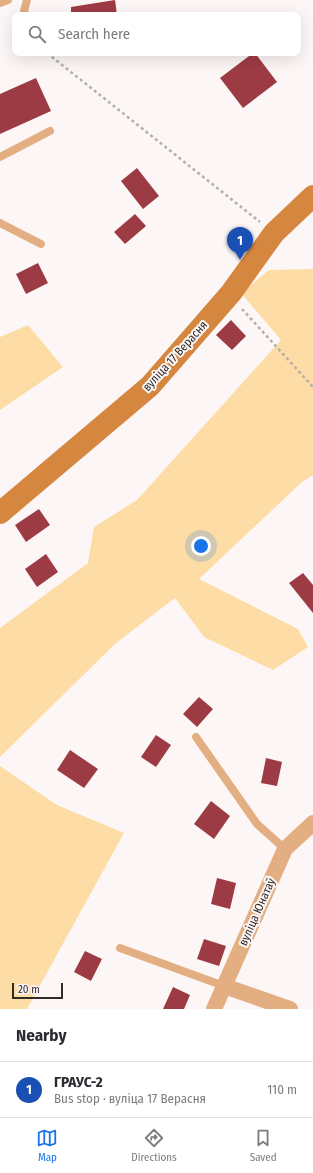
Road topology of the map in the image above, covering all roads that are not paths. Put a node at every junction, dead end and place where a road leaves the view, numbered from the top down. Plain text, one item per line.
1 (8, 0) edge
2 (27, 0) edge
3 (0, 3) edge
4 (24, 12) edge
5 (50, 131) dead end
6 (0, 157) edge
7 (313, 196) edge
8 (0, 223) edge
9 (41, 244) dead end
10 (0, 513) edge
11 (196, 737) dead end
12 (313, 823) edge
13 (286, 849) junction
14 (120, 948) dead end
15 (224, 986) junction
16 (214, 1009) edge
17 (290, 1009) edge

1 - 3 lane
2 - 4 lane
5 - 6 lane
7 - 10 street, вуліца 17 Верасня
8 - 9 lane
11 - 13 lane
12 - 13 street, вуліца Юнатаў
13 - 15 street, вуліца Юнатаў
14 - 15 lane
15 - 16 street, вуліца Юнатаў
15 - 17 street

